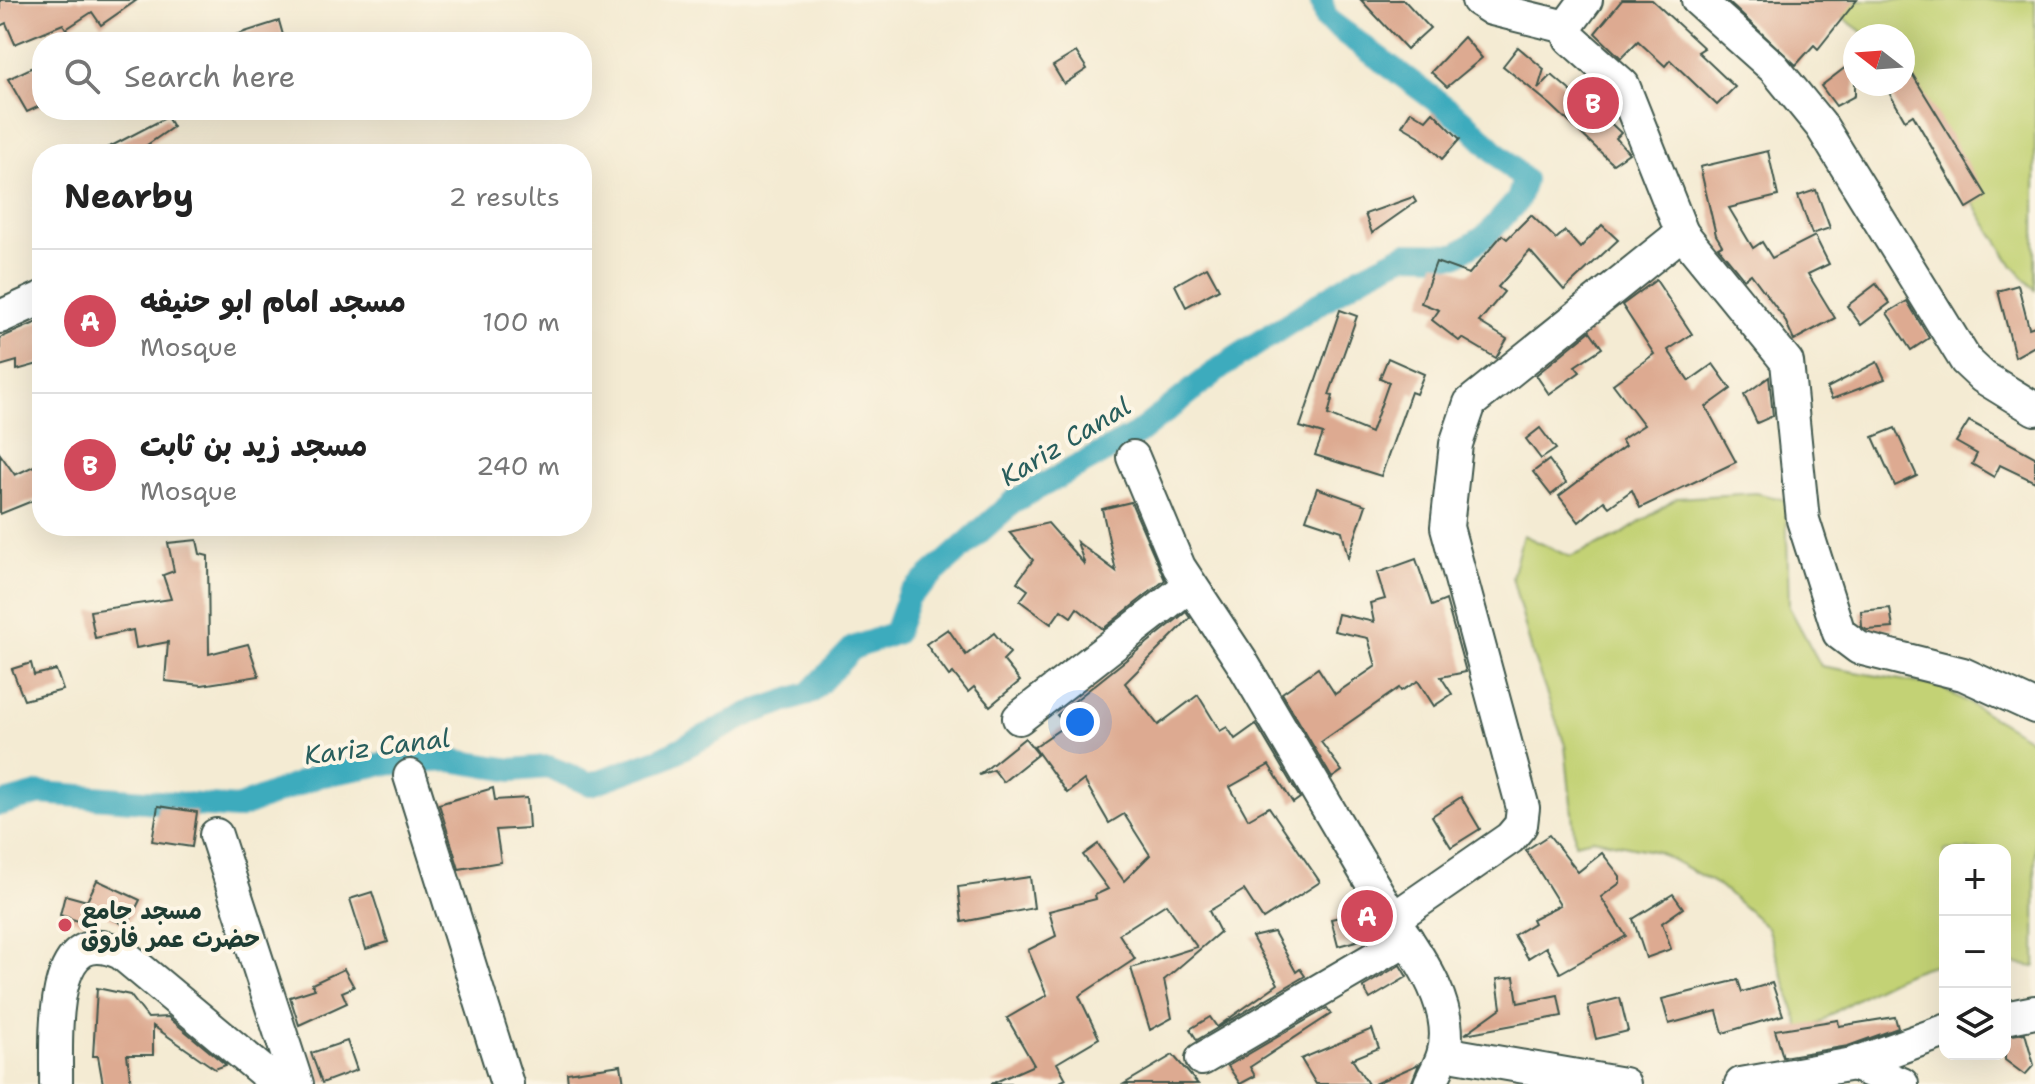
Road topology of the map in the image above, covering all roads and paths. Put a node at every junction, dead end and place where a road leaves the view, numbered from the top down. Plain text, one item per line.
1 (1478, 0) edge
2 (1586, 0) edge
3 (1698, 0) edge
4 (1566, 27) junction
5 (1682, 233) junction
6 (32, 303) edge
7 (0, 317) edge
8 (2035, 409) edge
9 (1133, 457) dead end
10 (1190, 585) junction
11 (2035, 707) edge
12 (1019, 718) dead end
13 (410, 776) dead end
14 (216, 835) dead end
15 (1400, 929) junction
16 (2035, 1012) edge
17 (2011, 1017) edge
18 (1939, 1033) edge
19 (1444, 1053) junction
20 (1202, 1059) dead end
21 (1853, 1064) junction
22 (56, 1070) edge
23 (79, 1084) edge
24 (278, 1084) edge
25 (297, 1084) edge
26 (507, 1084) edge
27 (1430, 1084) edge
28 (1624, 1084) edge
29 (1741, 1084) edge
30 (1902, 1084) edge

1 - 4 street
2 - 4 street
3 - 8 street
4 - 5 street
5 - 11 street
5 - 15 street
6 - 7 street
9 - 10 street
10 - 12 street
10 - 15 street
13 - 26 street
14 - 25 street
15 - 19 street
15 - 20 street
16 - 17 street
18 - 21 street
19 - 27 street
19 - 28 street
21 - 29 street
21 - 30 street
22 - 23 street
22 - 24 street

